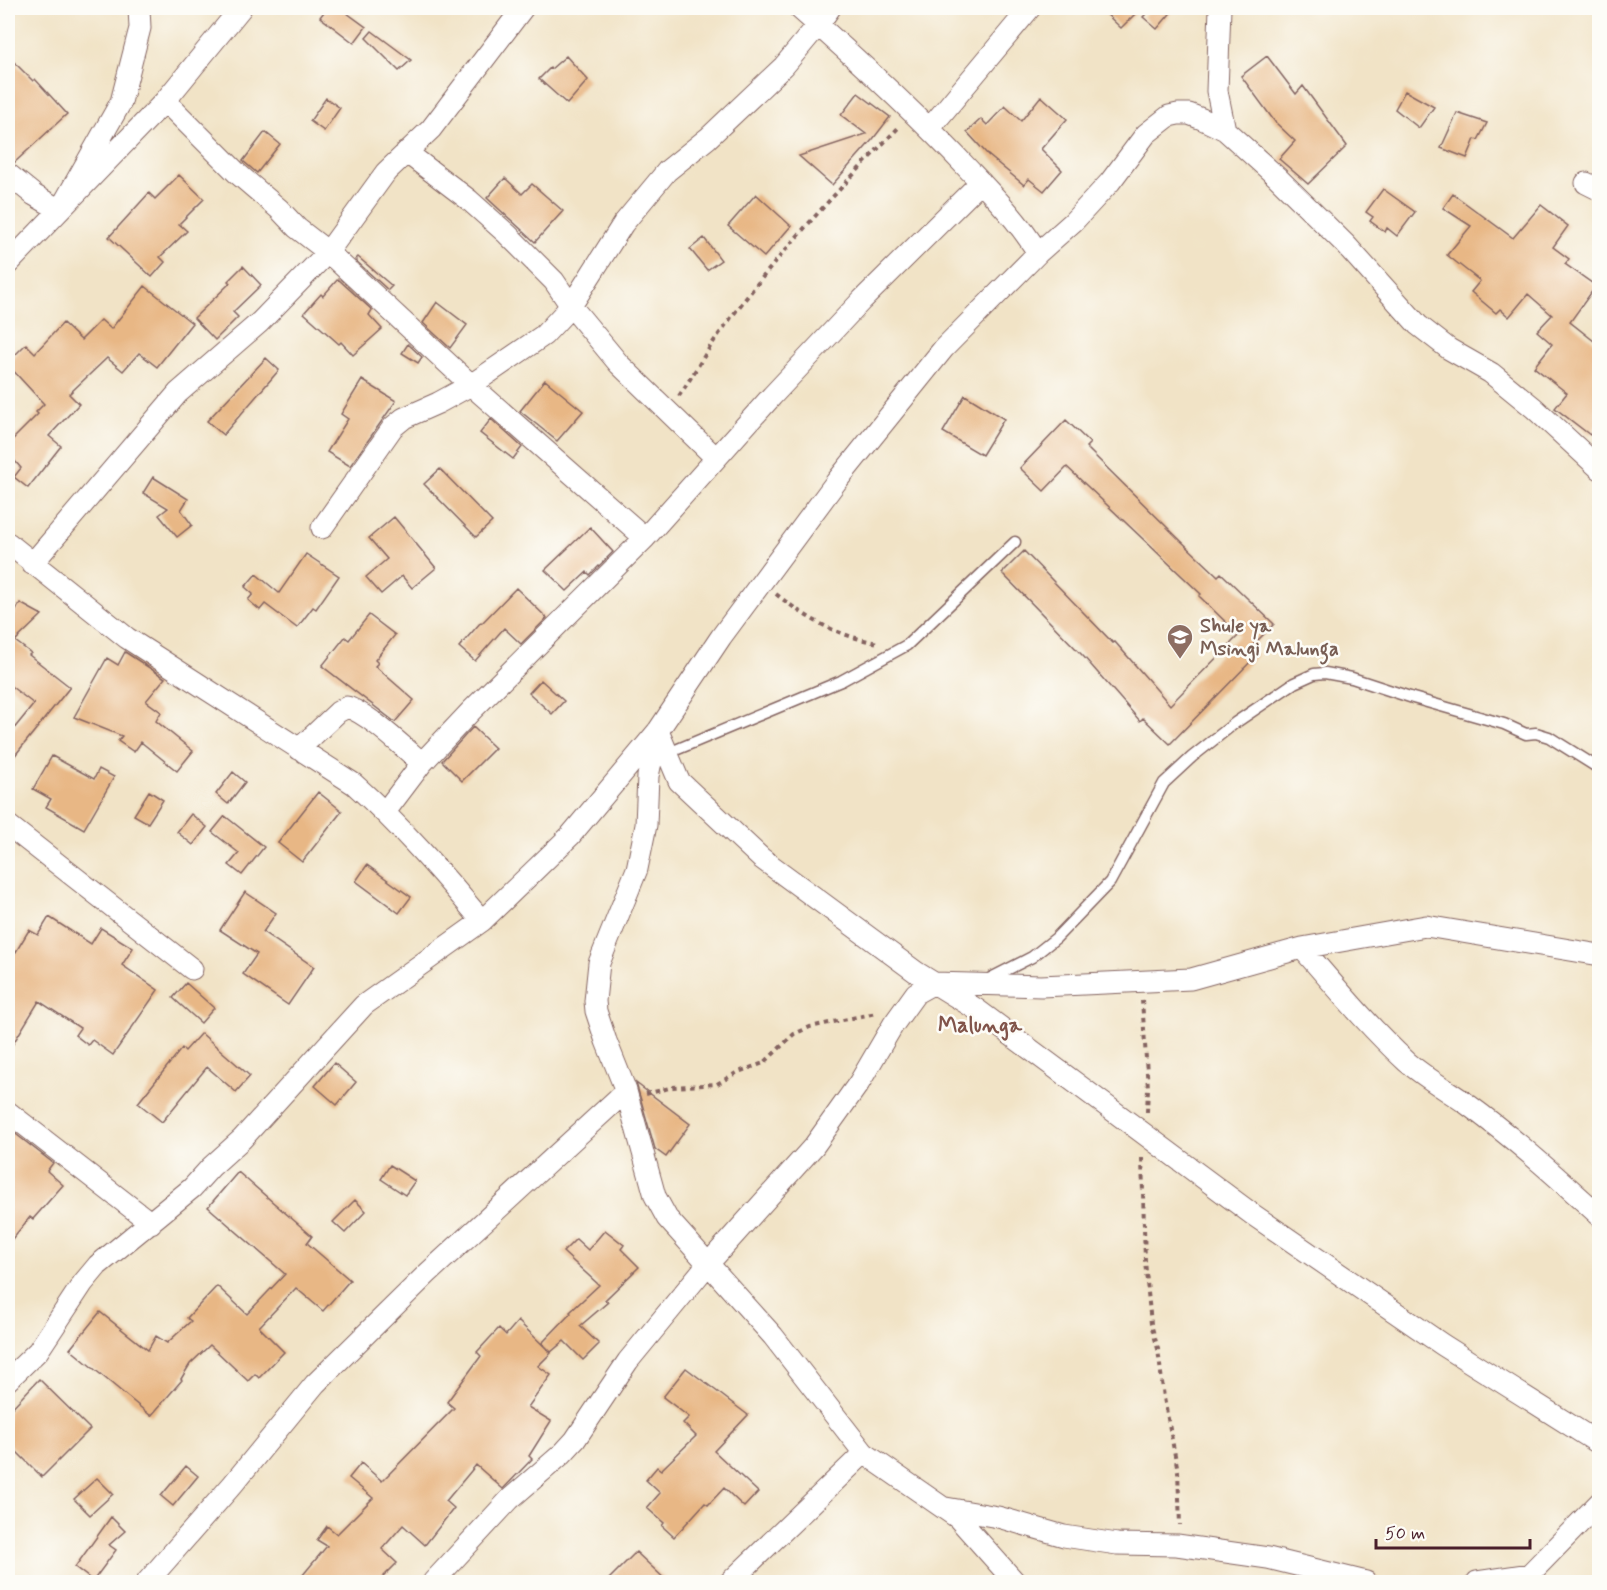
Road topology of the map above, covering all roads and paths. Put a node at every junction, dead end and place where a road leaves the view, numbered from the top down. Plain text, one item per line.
1 (123, 8) edge
2 (241, 8) edge
3 (523, 8) edge
4 (799, 8) edge
5 (1030, 8) edge
6 (1220, 8) edge
7 (824, 16) edge
8 (140, 18) edge
9 (165, 101) junction
10 (914, 112) junction
11 (930, 128) junction
12 (1225, 130) junction
13 (406, 152) junction
14 (8, 174) edge
15 (981, 182) junction
16 (60, 210) junction
17 (328, 252) junction
18 (1038, 253) junction
19 (8, 264) edge
20 (572, 306) junction
21 (471, 385) junction
22 (668, 411) junction
23 (717, 458) junction
24 (1599, 469) edge
25 (322, 528) dead end
26 (645, 538) junction
27 (1015, 542) dead end
28 (8, 543) edge
29 (32, 564) junction
30 (761, 583) junction
31 (907, 645) junction
32 (658, 731) junction
33 (299, 749) junction
34 (666, 754) junction
35 (422, 763) junction
36 (1599, 769) edge
37 (385, 812) junction
38 (8, 825) edge
39 (482, 921) junction
40 (1302, 948) junction
41 (1599, 955) edge
42 (192, 969) dead end
43 (1141, 981) junction
44 (934, 984) junction
45 (977, 985) junction
46 (904, 1008) junction
47 (627, 1096) junction
48 (8, 1112) edge
49 (1146, 1136) junction
50 (1599, 1216) edge
51 (151, 1223) junction
52 (707, 1265) junction
53 (8, 1380) edge
54 (1599, 1444) edge
55 (864, 1453) junction
56 (1599, 1502) edge
57 (945, 1508) junction
58 (1177, 1545) junction
59 (1526, 1578) edge
60 (147, 1582) edge
61 (433, 1582) edge
62 (730, 1582) edge
63 (1015, 1582) edge
64 (1366, 1582) edge
65 (1477, 1582) edge

1 - 8 street
2 - 9 street
3 - 13 street
4 - 7 street
5 - 11 street
6 - 12 street
7 - 10 street
7 - 20 street
8 - 16 street
9 - 16 street
9 - 17 street
10 - 11 street
10 - 22 path
11 - 15 street
12 - 18 street
12 - 24 street
13 - 17 street
13 - 20 street
14 - 16 street
15 - 18 street
15 - 23 street
16 - 19 street
17 - 21 street
17 - 29 street
18 - 30 street
20 - 21 street
20 - 22 street
21 - 25 street
21 - 26 street
22 - 23 street
23 - 26 street
26 - 35 street
27 - 31 lane
28 - 29 street
29 - 33 street
30 - 31 path
30 - 32 street
31 - 34 lane
32 - 34 street
32 - 39 street
32 - 47 street
33 - 35 street
33 - 37 street
34 - 44 street
35 - 37 street
36 - 45 lane
37 - 39 street
38 - 42 street
39 - 51 street
40 - 41 street
40 - 43 street
40 - 50 street
43 - 45 street
43 - 49 path
44 - 45 street
44 - 46 street
44 - 49 street
46 - 47 path
46 - 52 street
47 - 52 street
47 - 60 street
48 - 51 street
49 - 54 street
49 - 58 path
51 - 53 street
52 - 55 street
52 - 61 street
55 - 57 street
55 - 62 street
56 - 59 street
57 - 58 street
57 - 63 street
58 - 64 street
59 - 65 street

